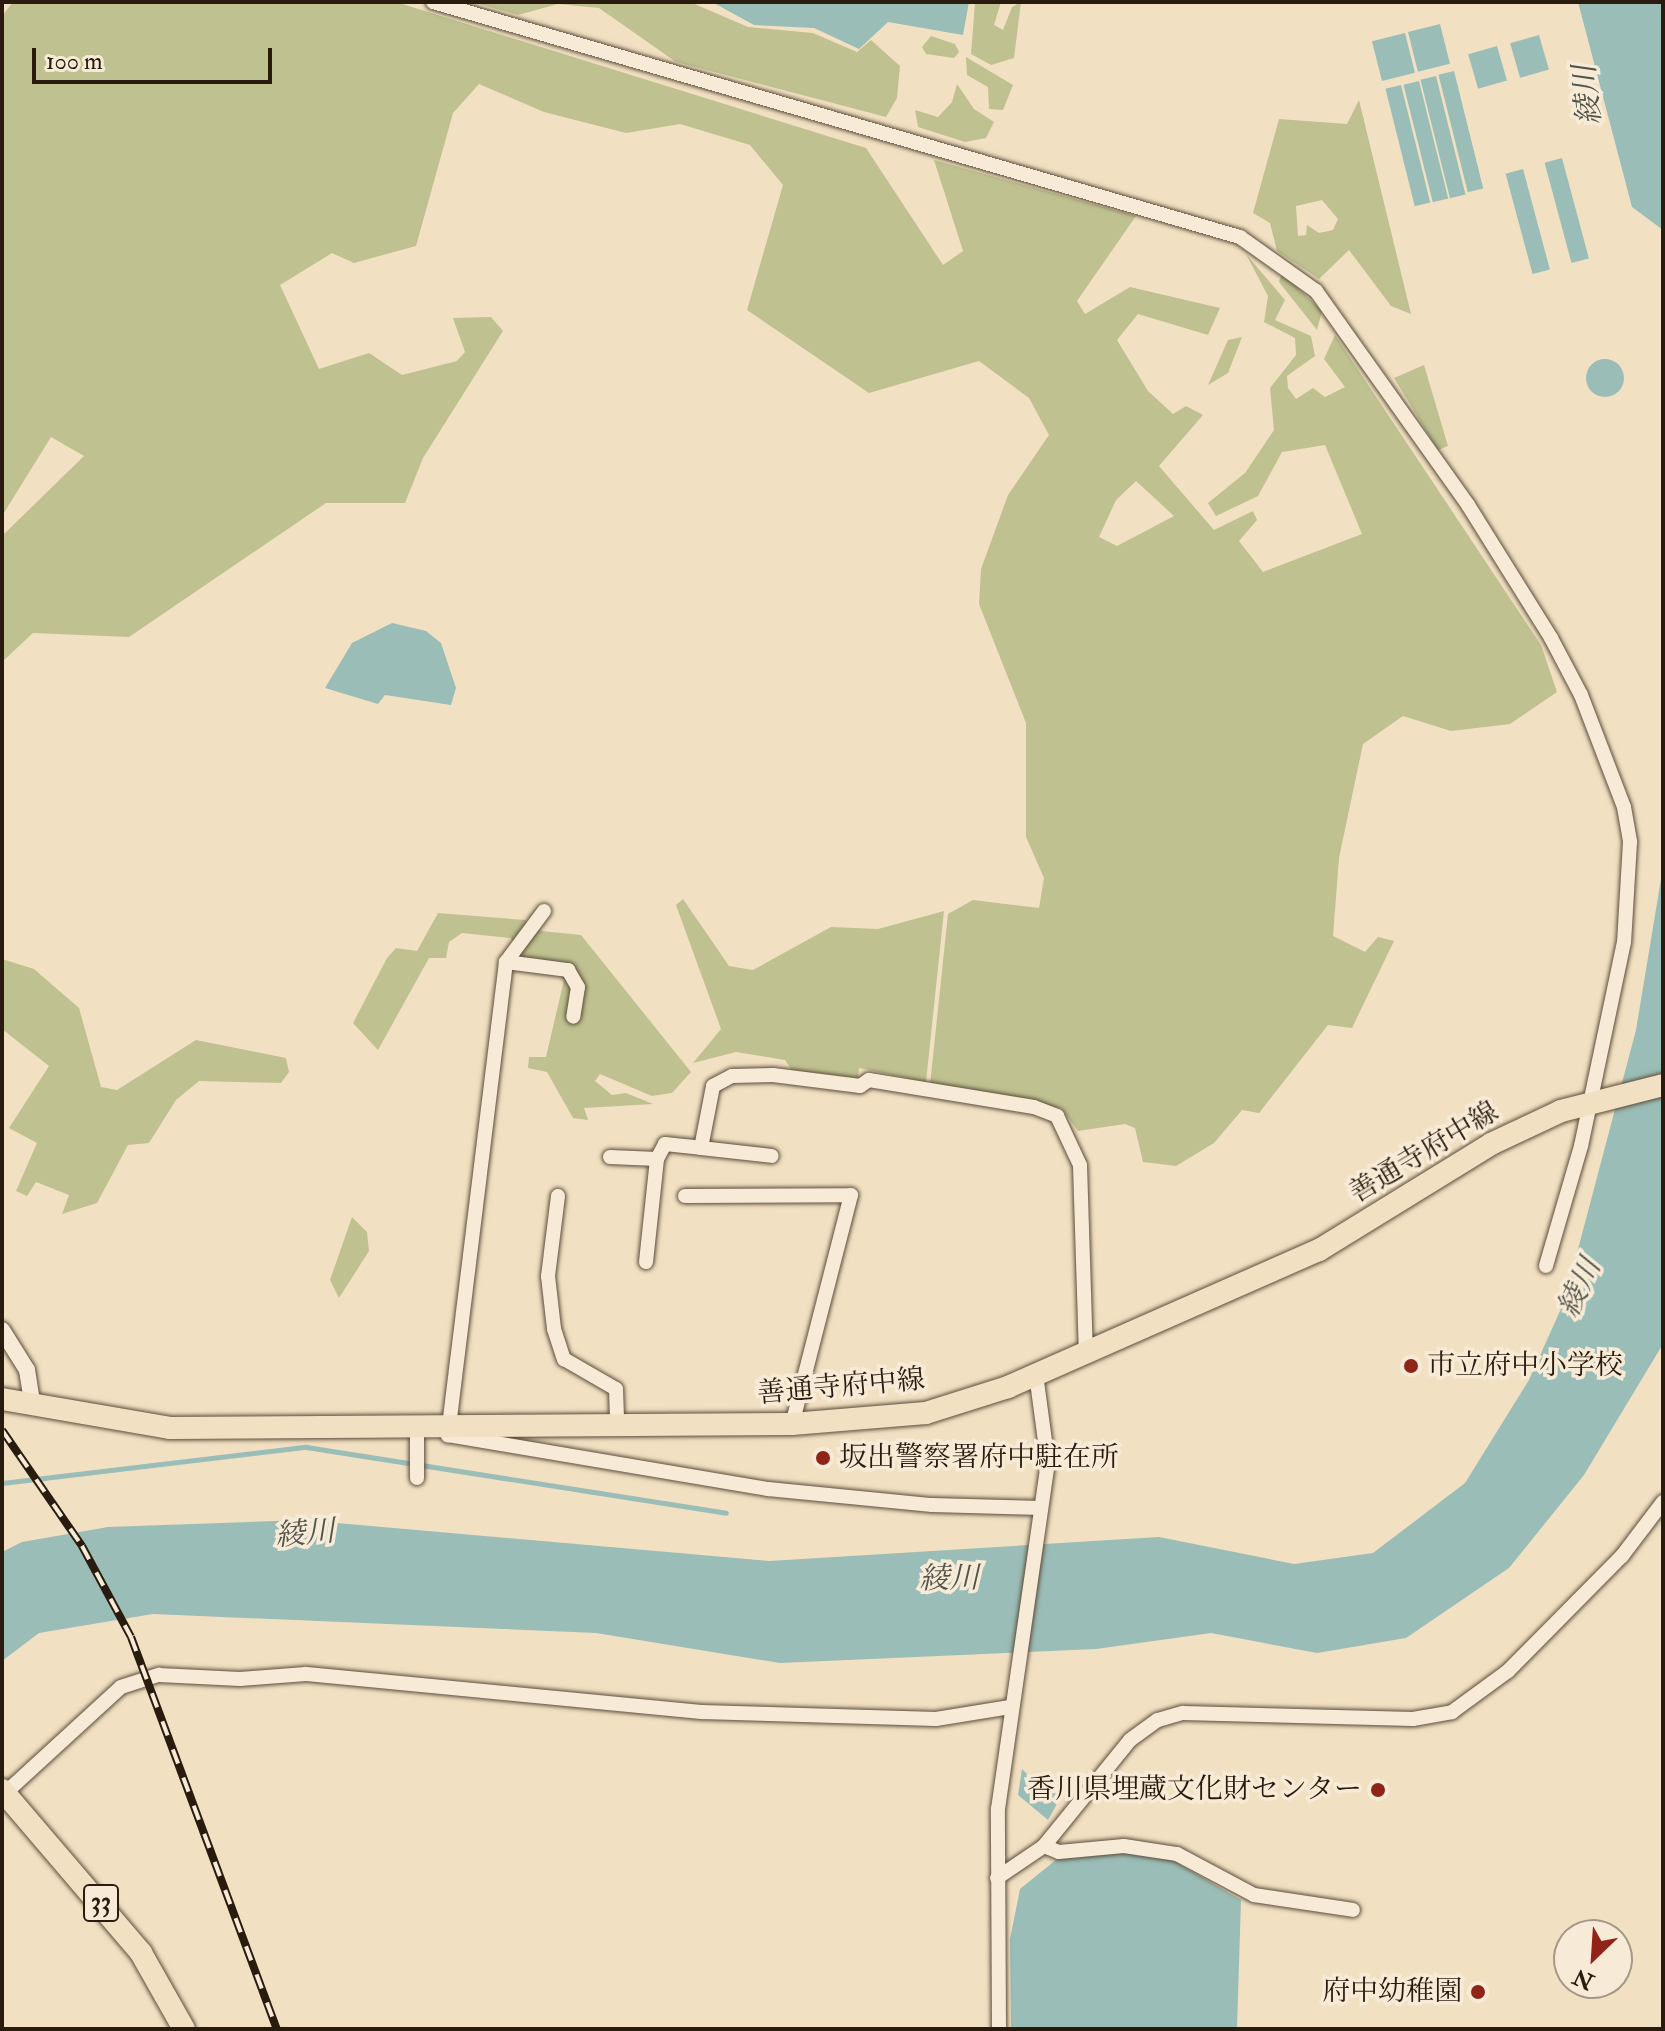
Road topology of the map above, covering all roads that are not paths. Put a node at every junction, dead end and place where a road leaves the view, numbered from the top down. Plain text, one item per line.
1 (433, 2) edge
2 (544, 911) dead end
3 (506, 962) junction
4 (573, 1017) dead end
5 (1663, 1085) edge
6 (1598, 1098) junction
7 (701, 1148) junction
8 (772, 1156) dead end
9 (610, 1157) dead end
10 (657, 1159) junction
11 (558, 1196) dead end
12 (685, 1196) dead end
13 (646, 1262) dead end
14 (1546, 1266) dead end
15 (2, 1330) edge
16 (1086, 1352) junction
17 (1036, 1374) junction
18 (2, 1399) edge
19 (33, 1407) junction
20 (445, 1423) junction
21 (417, 1424) junction
22 (792, 1424) junction
23 (617, 1426) junction
24 (417, 1467) dead end
25 (1663, 1502) edge
26 (1040, 1511) junction
27 (1010, 1707) junction
28 (3, 1793) edge
29 (1044, 1846) junction
30 (997, 1878) junction
31 (1353, 1910) dead end
32 (184, 2029) edge
33 (999, 2029) edge

1 - 6 street
2 - 3 street
3 - 4 street
3 - 20 street
5 - 6 main road, 善通寺府中線
6 - 14 street
6 - 16 main road, 善通寺府中線
7 - 8 street
7 - 10 street
7 - 16 street
9 - 10 street
10 - 13 street
11 - 23 street
12 - 22 street
15 - 19 street
16 - 17 main road, 善通寺府中線
17 - 22 main road, 善通寺府中線
17 - 26 street
18 - 19 main road, 善通寺府中線
19 - 21 main road, 善通寺府中線
20 - 21 main road, 善通寺府中線
20 - 23 main road, 善通寺府中線
20 - 26 street
21 - 24 street
22 - 23 main road, 善通寺府中線
25 - 29 street
26 - 27 street
27 - 28 street
27 - 30 street
28 - 32 main road, 33
29 - 30 street
29 - 31 street
30 - 33 street

